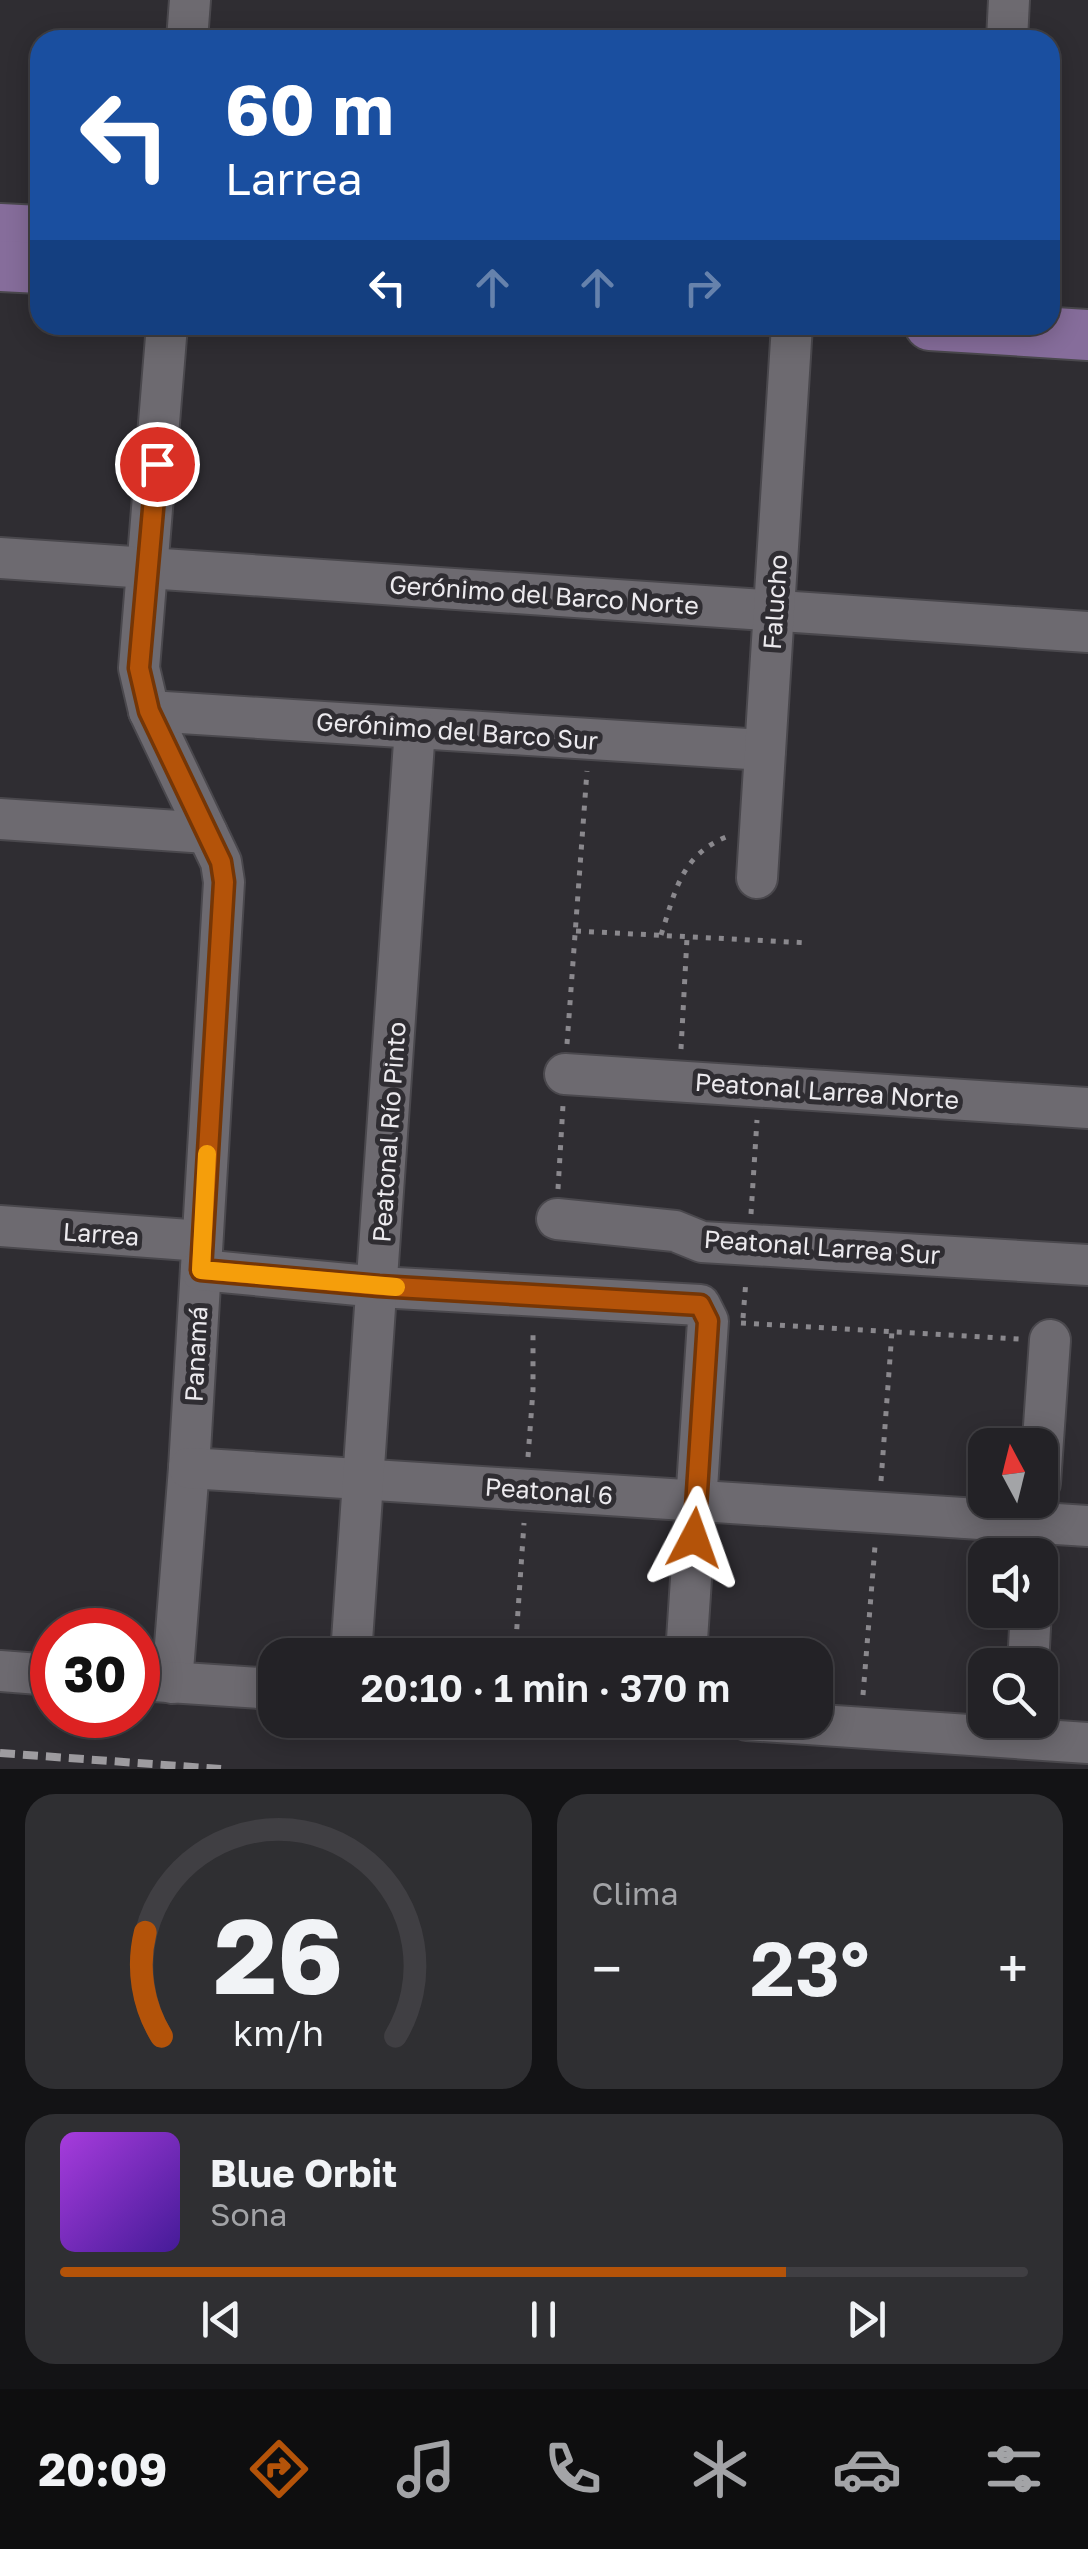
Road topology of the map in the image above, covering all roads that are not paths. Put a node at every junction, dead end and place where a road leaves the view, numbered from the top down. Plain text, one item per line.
1 (190, 0) edge
2 (1010, 0) edge
3 (188, 30) edge
4 (1008, 30) edge
5 (0, 229) edge
6 (30, 231) edge
7 (0, 266) edge
8 (30, 268) edge
9 (1060, 299) edge
10 (1088, 300) edge
11 (1060, 333) edge
12 (166, 335) edge
13 (791, 335) edge
14 (1088, 335) edge
15 (0, 558) edge
16 (149, 568) junction
17 (774, 611) junction
18 (1088, 632) edge
19 (149, 711) junction
20 (415, 728) junction
21 (765, 750) junction
22 (0, 819) edge
23 (206, 833) junction
24 (757, 878) dead end
25 (565, 1074) road end
26 (1088, 1108) edge
27 (557, 1219) road end
28 (0, 1226) edge
29 (202, 1256) junction
30 (1088, 1265) edge
31 (379, 1286) junction
32 (1050, 1340) road end
33 (1044, 1428) edge
34 (189, 1468) junction
35 (364, 1479) junction
36 (697, 1500) junction
37 (968, 1512) edge
38 (1052, 1518) edge
39 (1088, 1526) edge
40 (352, 1638) edge
41 (687, 1638) edge
42 (160, 1650) edge
43 (0, 1671) edge
44 (30, 1673) edge
45 (160, 1681) edge
46 (258, 1688) edge
47 (833, 1723) edge
48 (968, 1727) edge
49 (1058, 1737) edge
50 (1088, 1743) edge

1 - 3 street
2 - 4 street
5 - 6 main road
7 - 8 main road
9 - 10 main road
11 - 14 main road
12 - 16 street, Panamá
13 - 17 street, Falucho
15 - 16 street, Gerónimo del Barco Norte
16 - 17 street, Gerónimo del Barco Norte
16 - 19 street, Panamá
17 - 18 street, Gerónimo del Barco Norte
17 - 21 street, Falucho
19 - 20 street, Gerónimo del Barco Sur
19 - 23 street, Panamá
20 - 21 street, Gerónimo del Barco Sur
20 - 31 street, Peatonal Río Pinto
21 - 24 street, Falucho
22 - 23 street
23 - 29 street, Panamá
25 - 26 street, Peatonal Larrea Norte
27 - 30 street, Peatonal Larrea Sur
28 - 29 street, Larrea
29 - 31 street, Larrea
29 - 34 street, Panamá
31 - 35 street, Peatonal Río Pinto
31 - 36 street, Larrea
32 - 33 street
34 - 35 street, Peatonal 6
34 - 42 street, Panamá
35 - 36 street, Peatonal 6
35 - 40 street, Peatonal Río Pinto
36 - 37 street, Peatonal 6
36 - 41 street
38 - 39 street, Peatonal 6
43 - 44 street
45 - 46 street
47 - 48 street
49 - 50 street

